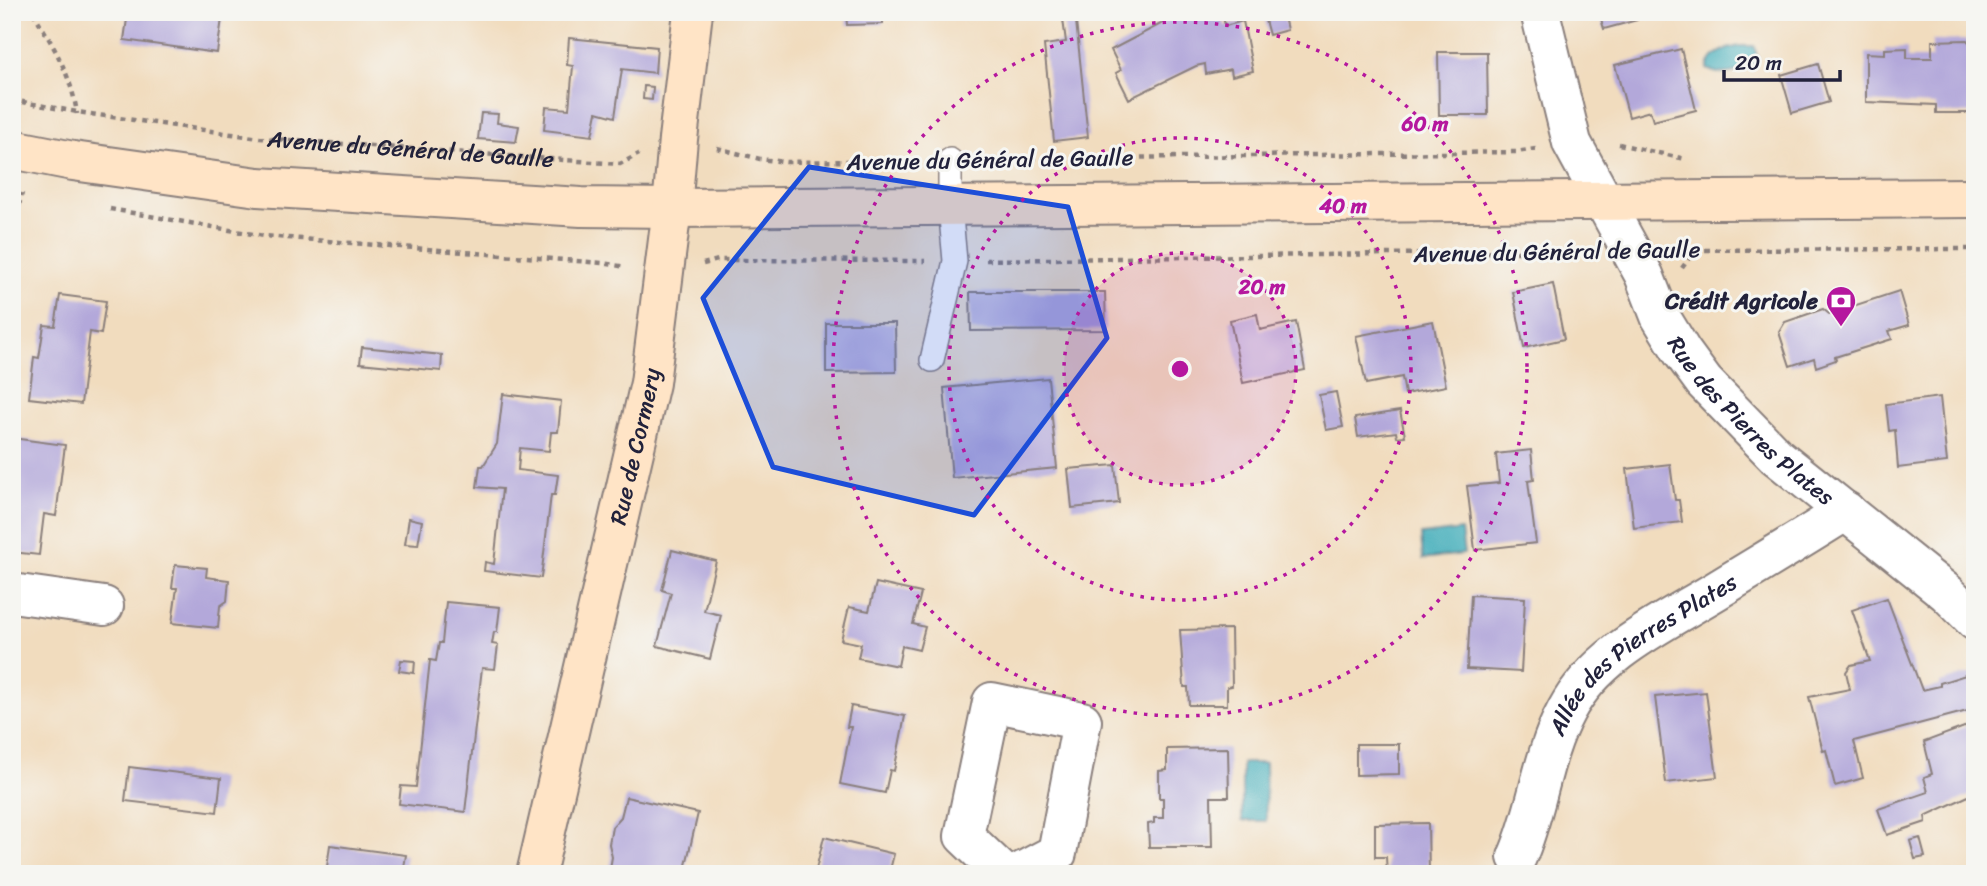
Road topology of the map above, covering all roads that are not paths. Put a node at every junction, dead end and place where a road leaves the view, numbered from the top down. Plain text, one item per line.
1 (693, 12) edge
2 (1540, 12) edge
3 (12, 149) edge
4 (950, 160) road end
5 (1975, 198) edge
6 (1603, 200) junction
7 (950, 206) junction
8 (672, 208) junction
9 (932, 360) dead end
10 (1846, 511) junction
11 (12, 593) edge
12 (104, 606) dead end
13 (1975, 621) edge
14 (1517, 857) dead end
15 (536, 874) edge
16 (1004, 874) edge
17 (1017, 874) edge

1 - 8 street, Rue de Cormery
2 - 6 street, Rue des Pierres Plates
3 - 8 street, Avenue du Général de Gaulle
4 - 7 lane
5 - 6 street, Avenue du Général de Gaulle
6 - 7 street, Avenue du Général de Gaulle
6 - 10 street, Rue des Pierres Plates
7 - 8 street, Avenue du Général de Gaulle
7 - 9 lane
8 - 15 street, Rue de Cormery
10 - 13 street, Rue des Pierres Plates
10 - 14 street, Allée des Pierres Plates
11 - 12 street
16 - 17 street

